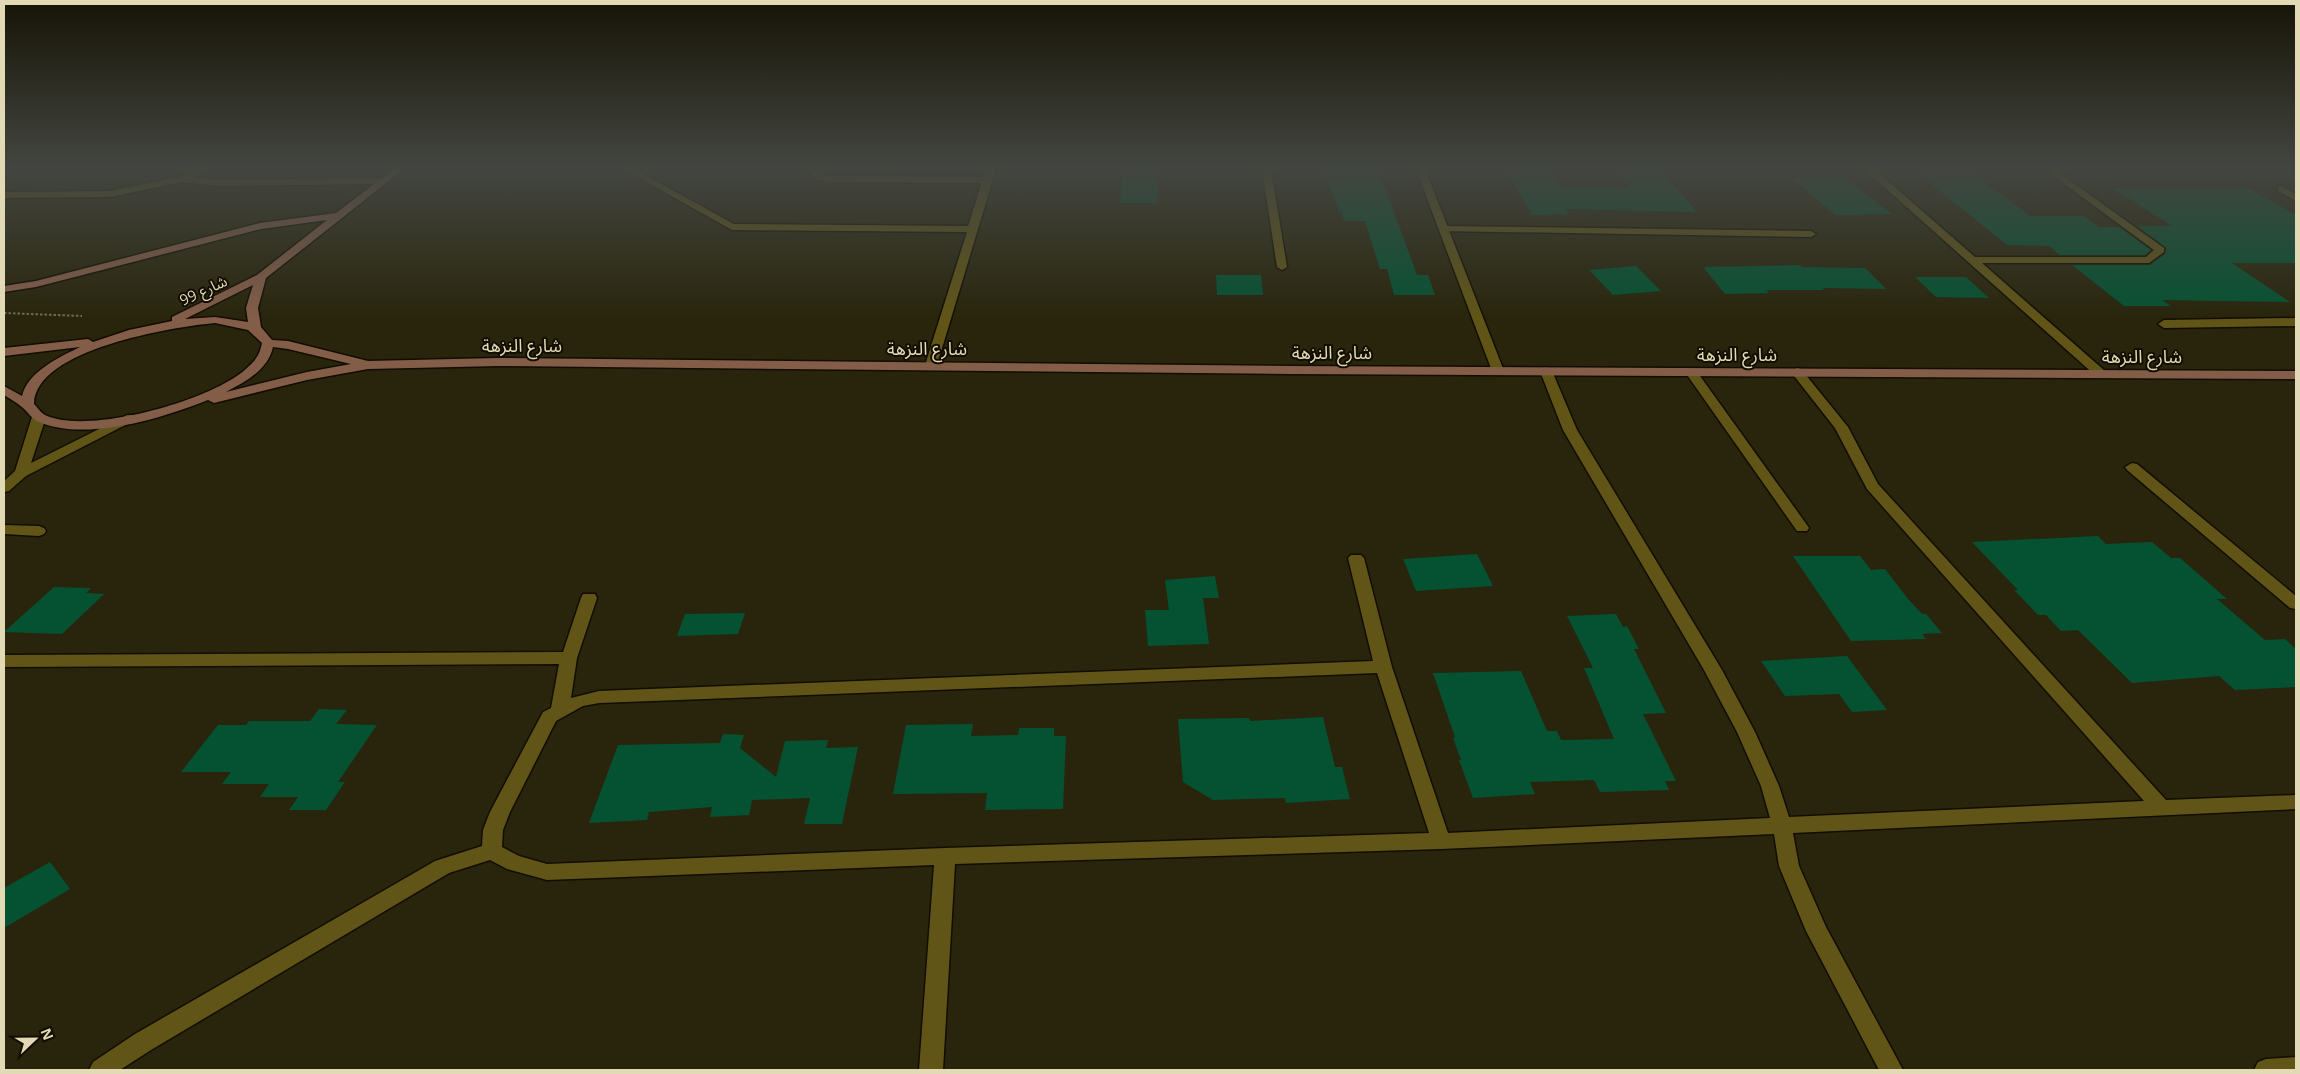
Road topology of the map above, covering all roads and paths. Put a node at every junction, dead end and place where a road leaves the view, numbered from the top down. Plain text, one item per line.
1 (314, 219) edge
2 (334, 219) edge
3 (718, 219) edge
4 (975, 219) edge
5 (1274, 219) edge
6 (1440, 219) edge
7 (1926, 219) edge
8 (2117, 219) edge
9 (972, 229) junction
10 (1444, 229) junction
11 (1811, 234) dead end
12 (1973, 260) junction
13 (1282, 267) dead end
14 (261, 277) junction
15 (4, 289) edge
16 (4, 314) edge
17 (82, 316) dead end
18 (2296, 322) edge
19 (2164, 324) dead end
20 (156, 326) junction
21 (255, 328) junction
22 (106, 340) junction
23 (268, 343) junction
24 (4, 352) edge
25 (368, 365) junction
26 (931, 365) junction
27 (1498, 371) junction
28 (1546, 371) junction
29 (1691, 372) junction
30 (1796, 372) junction
31 (2101, 374) junction
32 (2296, 375) edge
33 (4, 390) edge
34 (28, 405) junction
35 (182, 406) junction
36 (39, 417) junction
37 (132, 418) junction
38 (2132, 467) dead end
39 (21, 473) junction
40 (4, 488) edge
41 (4, 528) edge
42 (1802, 528) dead end
43 (40, 531) dead end
44 (1356, 558) dead end
45 (590, 598) dead end
46 (2296, 604) edge
47 (569, 658) junction
48 (4, 661) edge
49 (1383, 667) junction
50 (560, 709) junction
51 (2296, 802) edge
52 (2161, 808) junction
53 (1782, 825) junction
54 (1441, 841) junction
55 (492, 852) junction
56 (945, 856) junction
57 (2296, 1068) edge
58 (101, 1070) edge
59 (931, 1070) edge
60 (1891, 1070) edge
61 (2266, 1070) edge

1 - 15 main road
2 - 14 main road, شارع 99
3 - 9 street
4 - 9 street
5 - 13 street
6 - 10 street
7 - 12 street
8 - 12 street
9 - 26 street
10 - 11 street
10 - 27 street
12 - 31 street
14 - 20 main road, شارع 99
14 - 21 main road, شارع 99
16 - 17 path
18 - 19 street
20 - 21 main road
20 - 22 main road
21 - 23 main road
22 - 24 main road
22 - 34 main road
23 - 25 main road, شارع النزهة
23 - 35 main road
25 - 26 main road, شارع النزهة
25 - 35 main road, شارع النزهة
26 - 27 main road, شارع النزهة
27 - 28 main road, شارع النزهة
28 - 29 main road, شارع النزهة
28 - 53 street
29 - 30 main road, شارع النزهة
29 - 42 street
30 - 31 main road, شارع النزهة
30 - 52 street
31 - 32 main road, شارع النزهة
33 - 34 main road
34 - 36 main road
35 - 37 main road
36 - 37 main road
36 - 39 street
37 - 39 street
38 - 46 street
39 - 40 street
41 - 43 street
44 - 49 street
45 - 47 street
47 - 48 street
47 - 50 street
49 - 50 street
49 - 54 street
50 - 55 street
51 - 52 street
52 - 53 street
53 - 54 street
53 - 60 street
54 - 56 street
55 - 56 street
55 - 58 street
56 - 59 street
57 - 61 street

